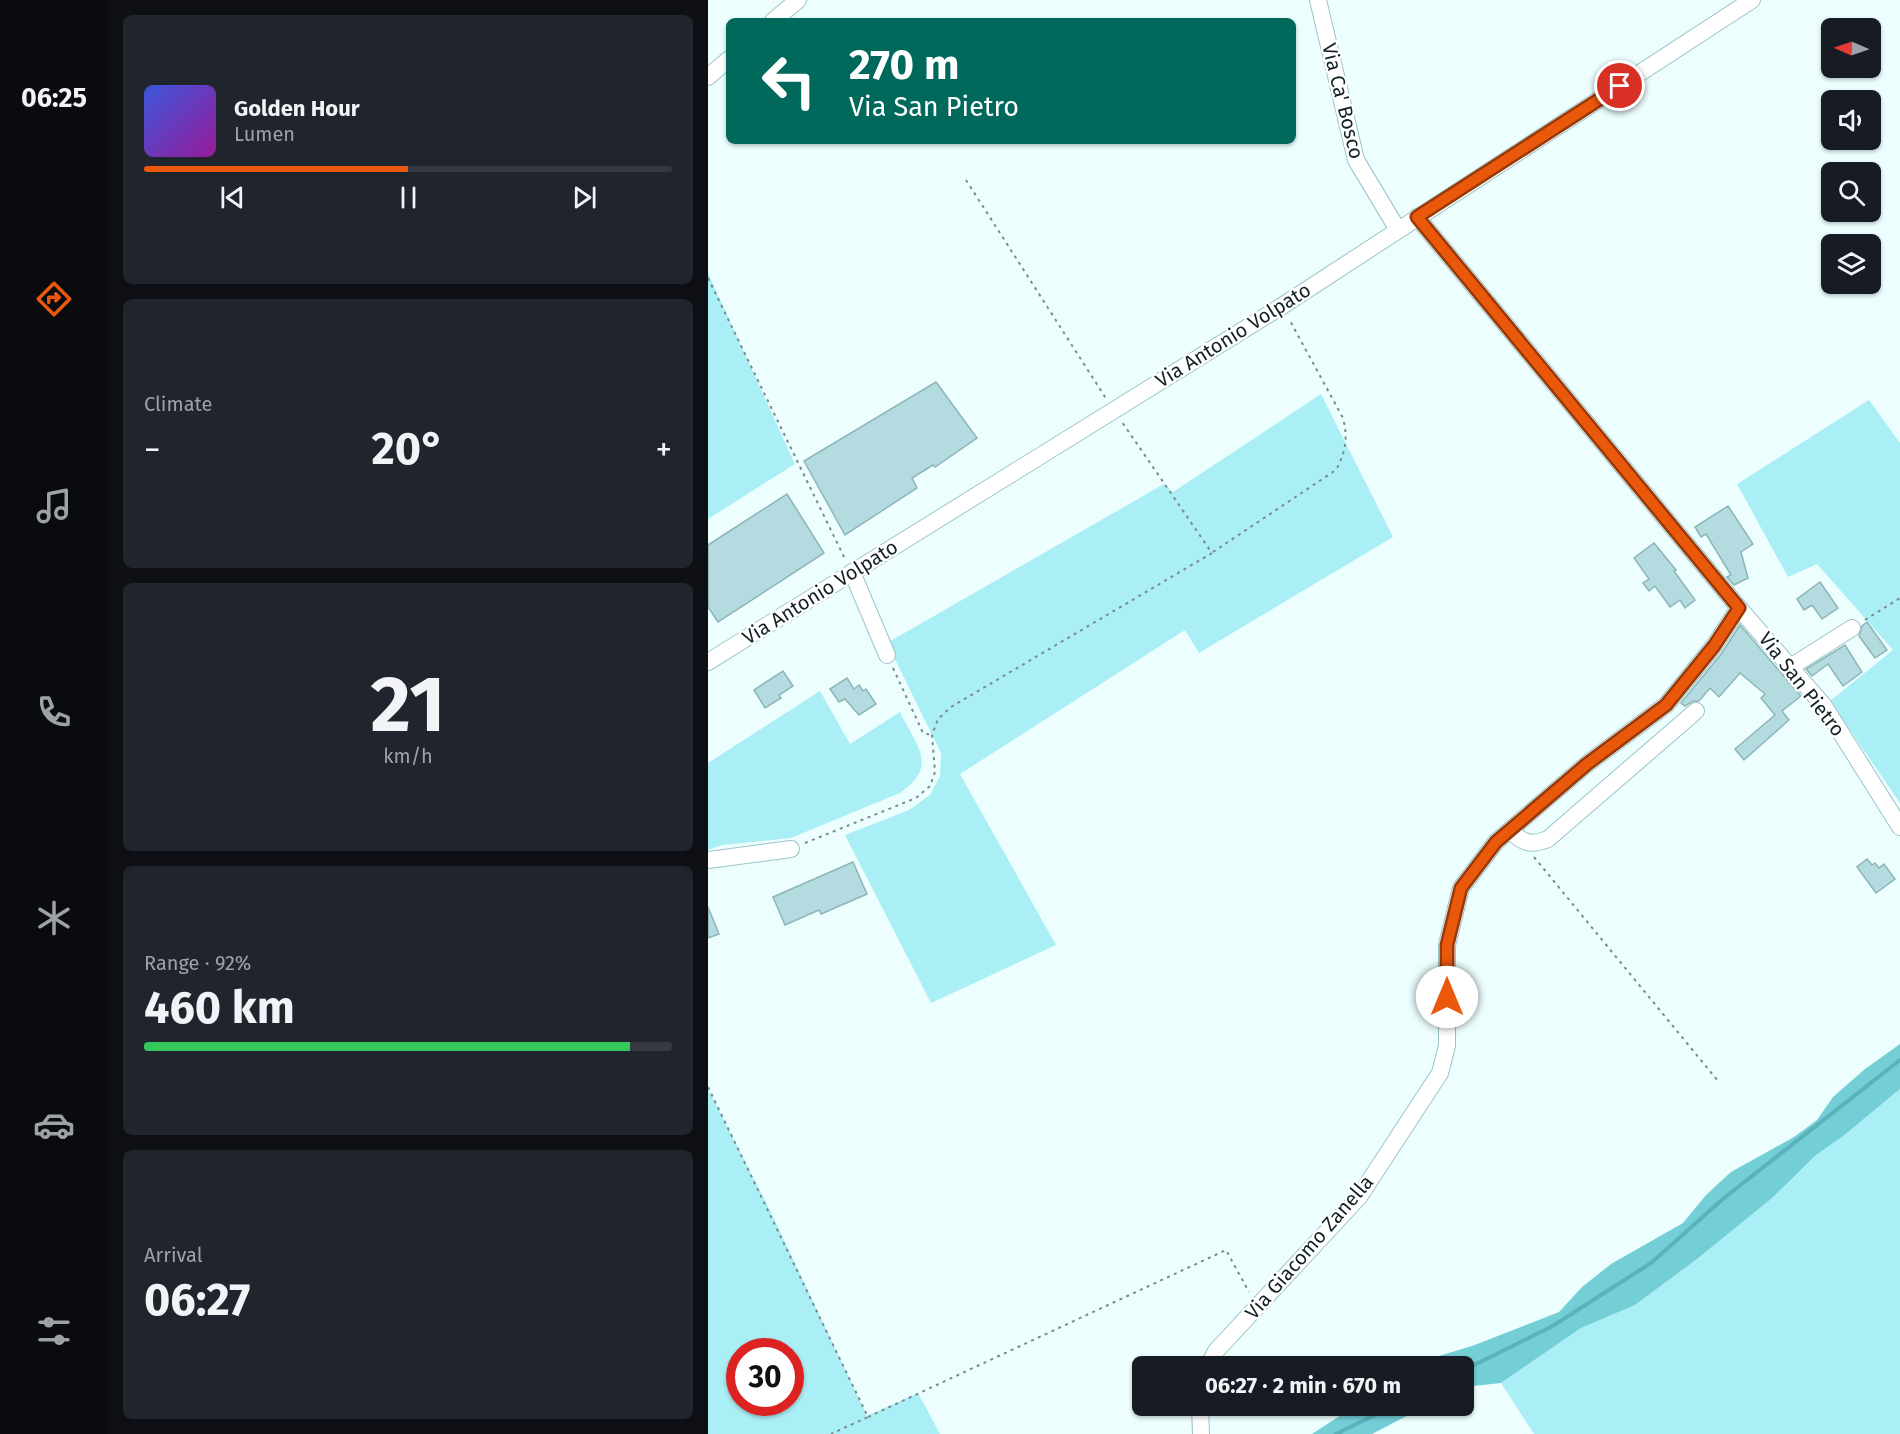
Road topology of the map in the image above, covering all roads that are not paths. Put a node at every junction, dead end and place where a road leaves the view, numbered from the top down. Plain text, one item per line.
1 (798, 0) edge
2 (1318, 0) edge
3 (1752, 0) edge
4 (777, 18) edge
5 (726, 62) edge
6 (708, 77) edge
7 (1417, 217) junction
8 (1398, 230) junction
9 (852, 572) junction
10 (1739, 608) junction
11 (1850, 631) road end
12 (887, 656) road end
13 (708, 662) edge
14 (1792, 666) junction
15 (1696, 711) dead end
16 (1900, 827) edge
17 (1515, 836) junction
18 (791, 849) road end
19 (708, 860) edge
20 (1213, 1356) edge
21 (1200, 1416) edge
22 (1201, 1434) edge

1 - 4 street
2 - 8 street, Via Ca' Bosco
3 - 7 street, Via Antonio Volpato
5 - 6 street
7 - 8 street, Via Antonio Volpato
7 - 10 street, Via San Pietro
8 - 9 street, Via Antonio Volpato
9 - 12 street
9 - 13 street, Via Antonio Volpato
10 - 14 street, Via San Pietro
10 - 17 street, Via Giacomo Zanella
11 - 14 street
14 - 16 street, Via San Pietro
15 - 17 street
17 - 20 street, Via Giacomo Zanella
18 - 19 street
21 - 22 street

